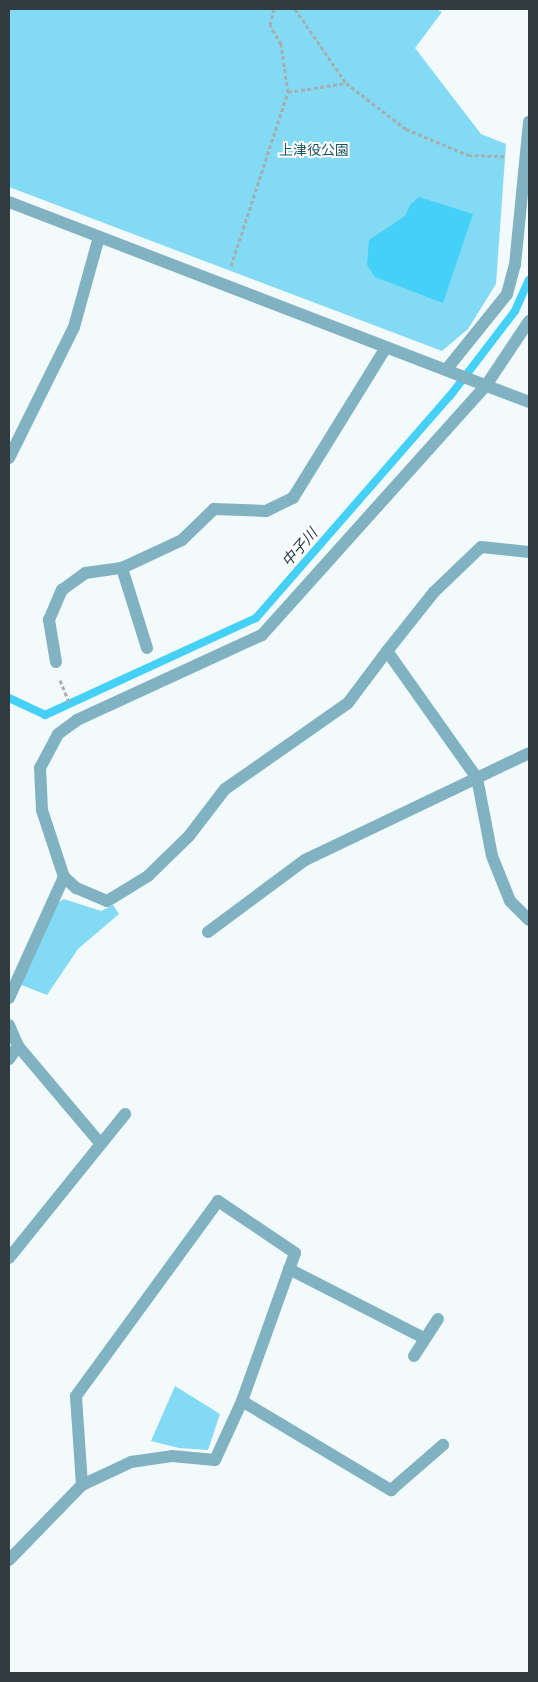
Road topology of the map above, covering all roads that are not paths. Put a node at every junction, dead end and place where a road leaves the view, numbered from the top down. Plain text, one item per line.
1 (529, 130) edge
2 (9, 202) edge
3 (99, 237) junction
4 (529, 320) edge
5 (384, 349) junction
6 (450, 371) junction
7 (481, 382) junction
8 (529, 402) edge
9 (9, 458) edge
10 (529, 552) edge
11 (122, 568) junction
12 (147, 648) dead end
13 (387, 651) junction
14 (56, 662) dead end
15 (529, 753) edge
16 (477, 778) junction
17 (64, 877) junction
18 (529, 920) edge
19 (208, 932) dead end
20 (9, 998) edge
21 (9, 1025) edge
22 (18, 1046) junction
23 (9, 1059) edge
24 (126, 1114) dead end
25 (100, 1143) junction
26 (9, 1258) edge
27 (290, 1268) junction
28 (438, 1319) dead end
29 (424, 1338) junction
30 (414, 1356) dead end
31 (242, 1400) junction
32 (443, 1445) dead end
33 (82, 1485) junction
34 (9, 1560) edge

1 - 6 street
2 - 3 street
3 - 5 street
3 - 9 street
4 - 7 street
5 - 6 street
5 - 11 street
6 - 7 street
7 - 8 street
7 - 17 street
10 - 13 street
11 - 12 street
11 - 14 street
13 - 16 street
13 - 17 street
15 - 16 street
16 - 18 street
16 - 19 street
17 - 20 street
21 - 22 street
22 - 23 street
22 - 25 street
24 - 25 street
25 - 26 street
27 - 29 street
27 - 31 street
27 - 33 street
28 - 29 street
29 - 30 street
31 - 32 street
31 - 33 street
33 - 34 street

